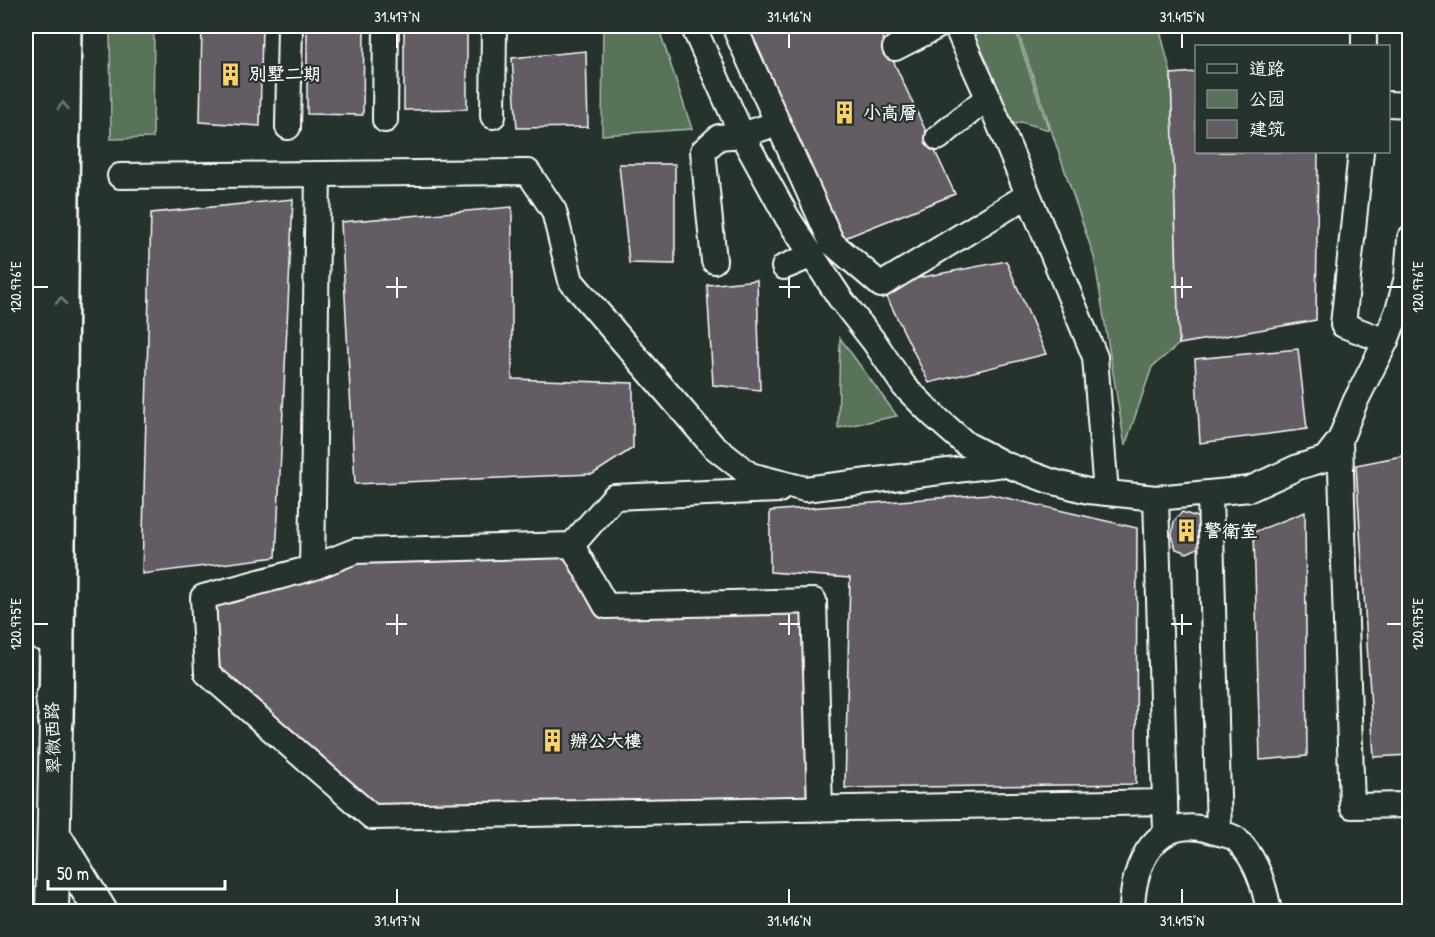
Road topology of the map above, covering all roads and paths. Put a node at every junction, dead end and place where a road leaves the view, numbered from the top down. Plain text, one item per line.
1 (38, 26) edge
2 (64, 26) edge
3 (290, 26) edge
4 (386, 26) edge
5 (494, 26) edge
6 (693, 26) edge
7 (737, 26) edge
8 (938, 26) edge
9 (956, 26) edge
10 (1364, 26) edge
11 (1364, 45) edge
12 (894, 48) dead end
13 (988, 97) junction
14 (1390, 104) edge
15 (1410, 105) edge
16 (493, 117) dead end
17 (386, 120) dead end
18 (778, 123) junction
19 (288, 127) dead end
20 (742, 135) junction
21 (938, 138) dead end
22 (1361, 153) edge
23 (318, 174) junction
24 (120, 176) dead end
25 (1028, 195) junction
26 (1410, 238) edge
27 (813, 255) junction
28 (714, 261) dead end
29 (784, 267) dead end
30 (1386, 341) junction
31 (1340, 440) junction
32 (1004, 464) junction
33 (805, 489) junction
34 (1106, 493) junction
35 (1210, 493) junction
36 (1156, 498) junction
37 (572, 545) junction
38 (312, 568) junction
39 (56, 722) junction
40 (1165, 802) junction
41 (1410, 805) edge
42 (820, 809) junction
43 (1166, 833) junction
44 (1219, 833) junction
45 (54, 835) junction
46 (52, 912) edge
47 (101, 912) edge
48 (1132, 912) edge
49 (1269, 912) edge

1 - 39 main road, 翠微西路
39 -> 2 highway
3 - 19 lane
4 - 17 lane
5 - 16 lane
6 - 20 lane
7 - 18 lane
8 - 12 lane
9 - 13 lane
10 - 11 lane
13 - 21 lane
13 - 25 lane
14 - 15 lane
18 - 20 lane
18 - 25 lane
20 - 27 lane
20 - 28 lane
22 - 30 lane
23 - 24 lane
23 - 33 lane
23 - 38 lane
25 - 34 lane
26 - 30 lane
27 - 29 lane
27 - 32 lane
30 - 31 lane
31 - 35 lane
31 - 41 lane
32 - 33 lane
32 - 34 lane
33 - 37 lane
34 - 36 lane
35 - 36 lane
35 - 44 lane
36 - 40 lane
37 - 38 lane
37 - 42 lane
38 - 42 lane
39 - 45 main road, 翠微西路
40 - 42 lane
40 - 43 lane
43 - 44 lane
43 - 48 lane
44 - 49 lane
45 - 46 main road, 翠微西路
45 - 47 main road

